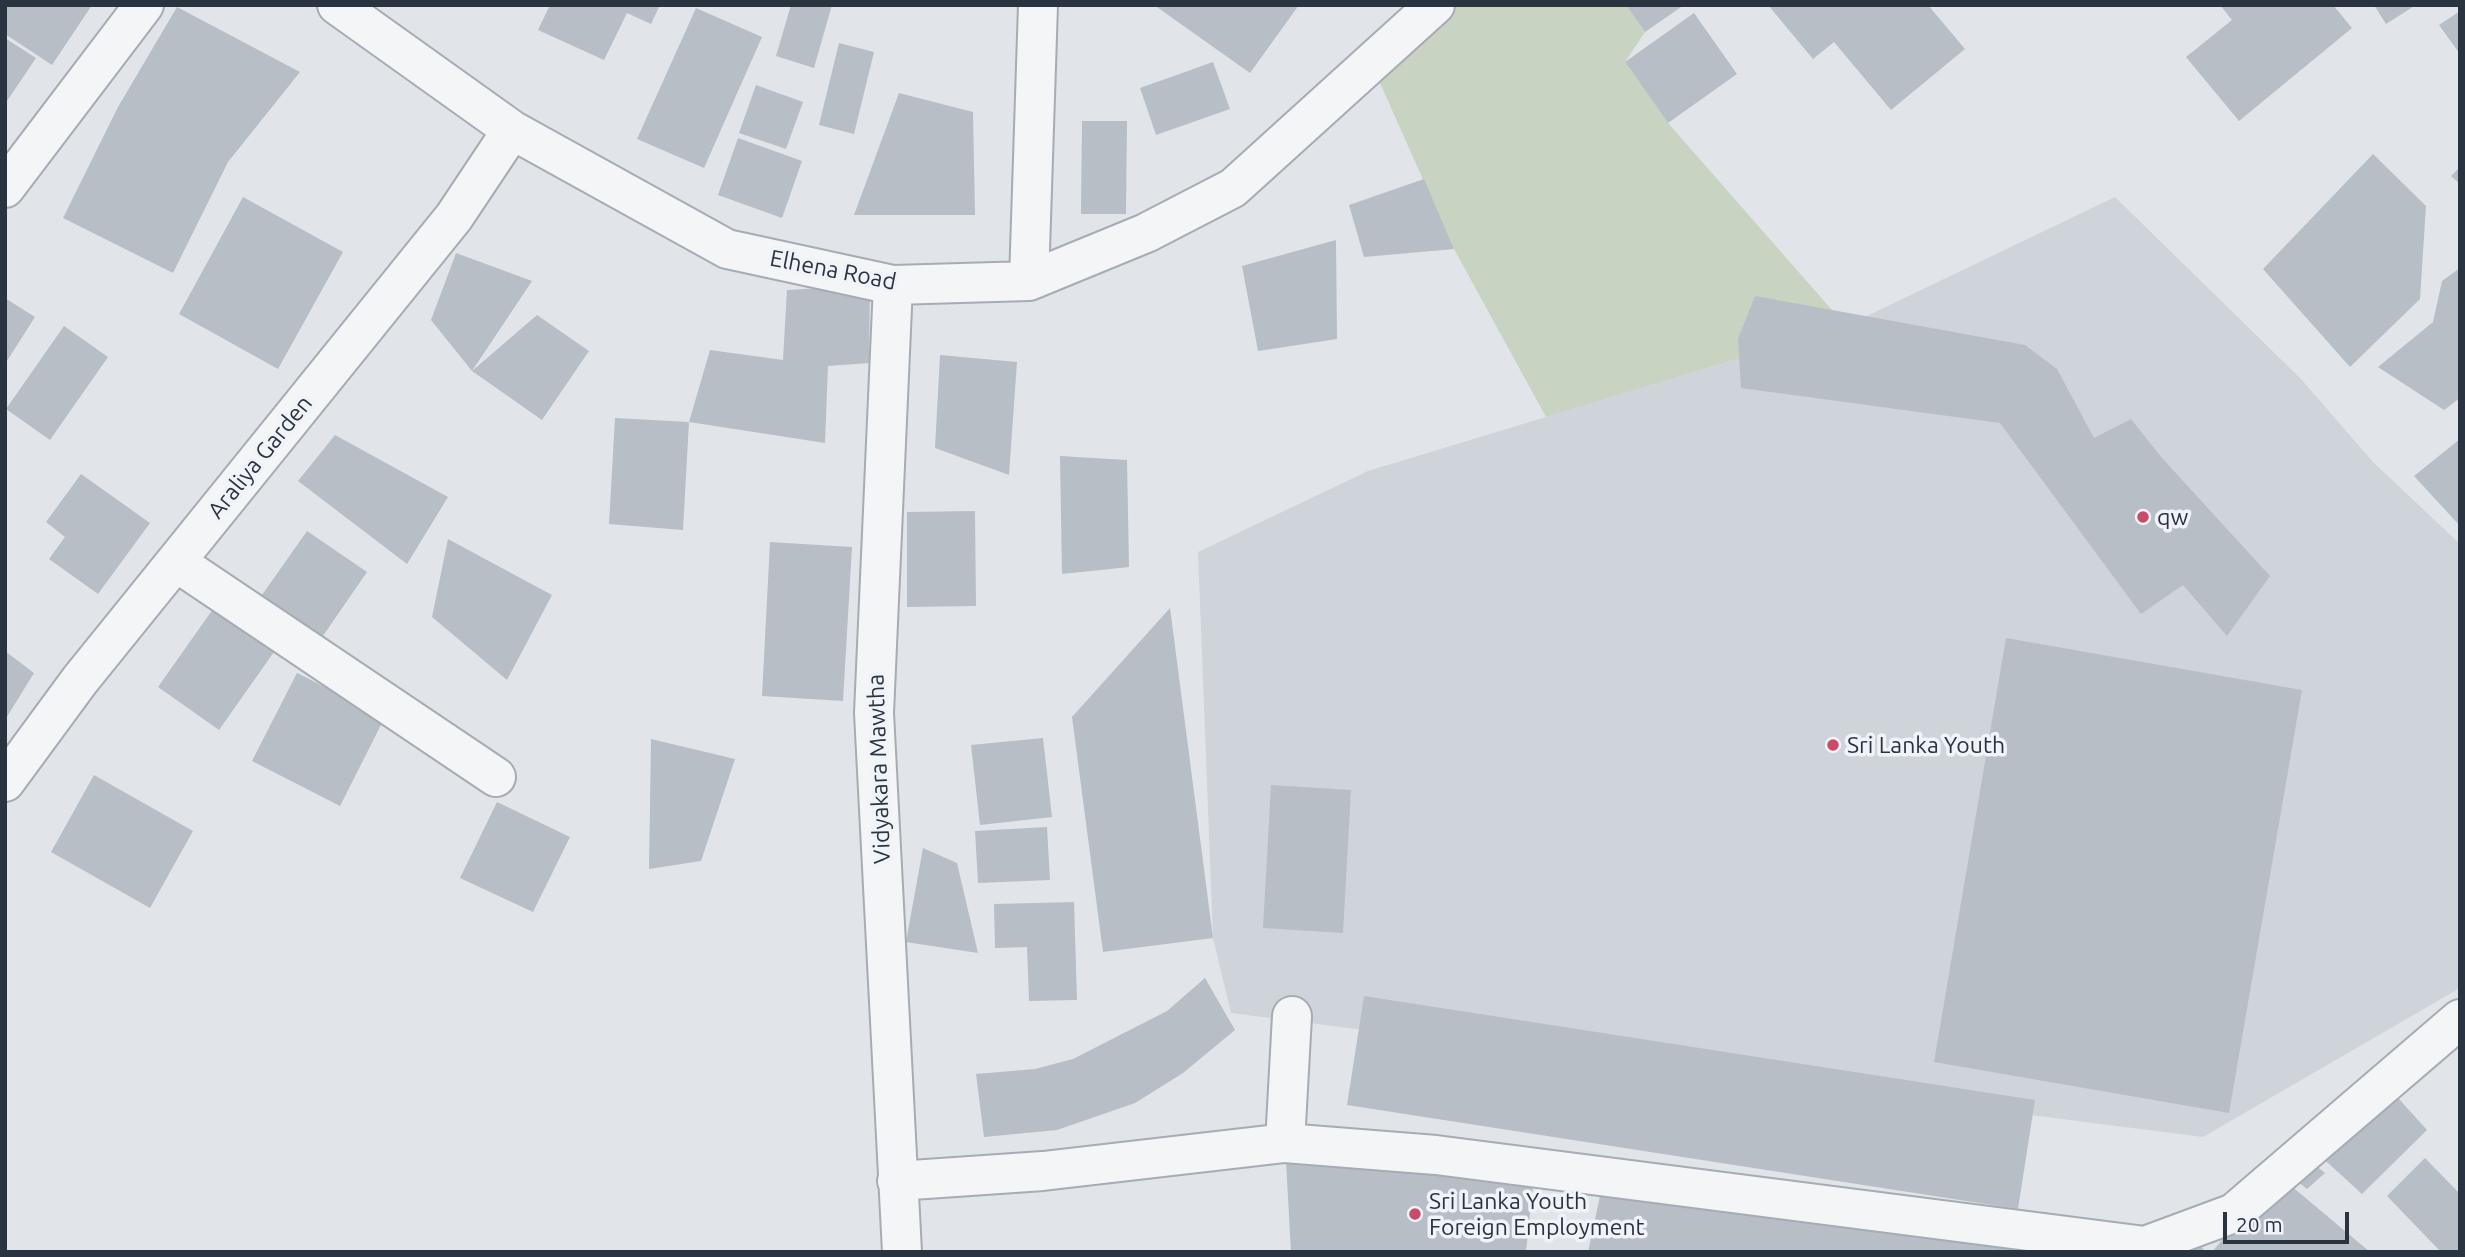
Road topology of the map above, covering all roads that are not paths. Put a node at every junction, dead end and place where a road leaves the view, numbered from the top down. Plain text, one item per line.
1 (144, 5) edge
2 (337, 5) edge
3 (1038, 5) edge
4 (1435, 5) edge
5 (512, 130) junction
6 (5, 188) edge
7 (1029, 281) junction
8 (893, 285) junction
9 (176, 562) junction
10 (496, 778) dead end
11 (5, 782) edge
12 (1292, 1016) dead end
13 (2460, 1019) edge
14 (1285, 1143) junction
15 (897, 1181) junction
16 (902, 1252) edge

1 - 6 street
2 - 5 street, Elhena Road
3 - 7 street
4 - 7 street, Elhena Road
5 - 8 street, Elhena Road
5 - 9 street, Araliya Garden
7 - 8 street, Elhena Road
8 - 15 street, Vidyakara Mawtha
9 - 10 street
9 - 11 street, Araliya Garden
12 - 14 street
13 - 14 street
14 - 15 street
15 - 16 street, Vidyakara Mawtha

